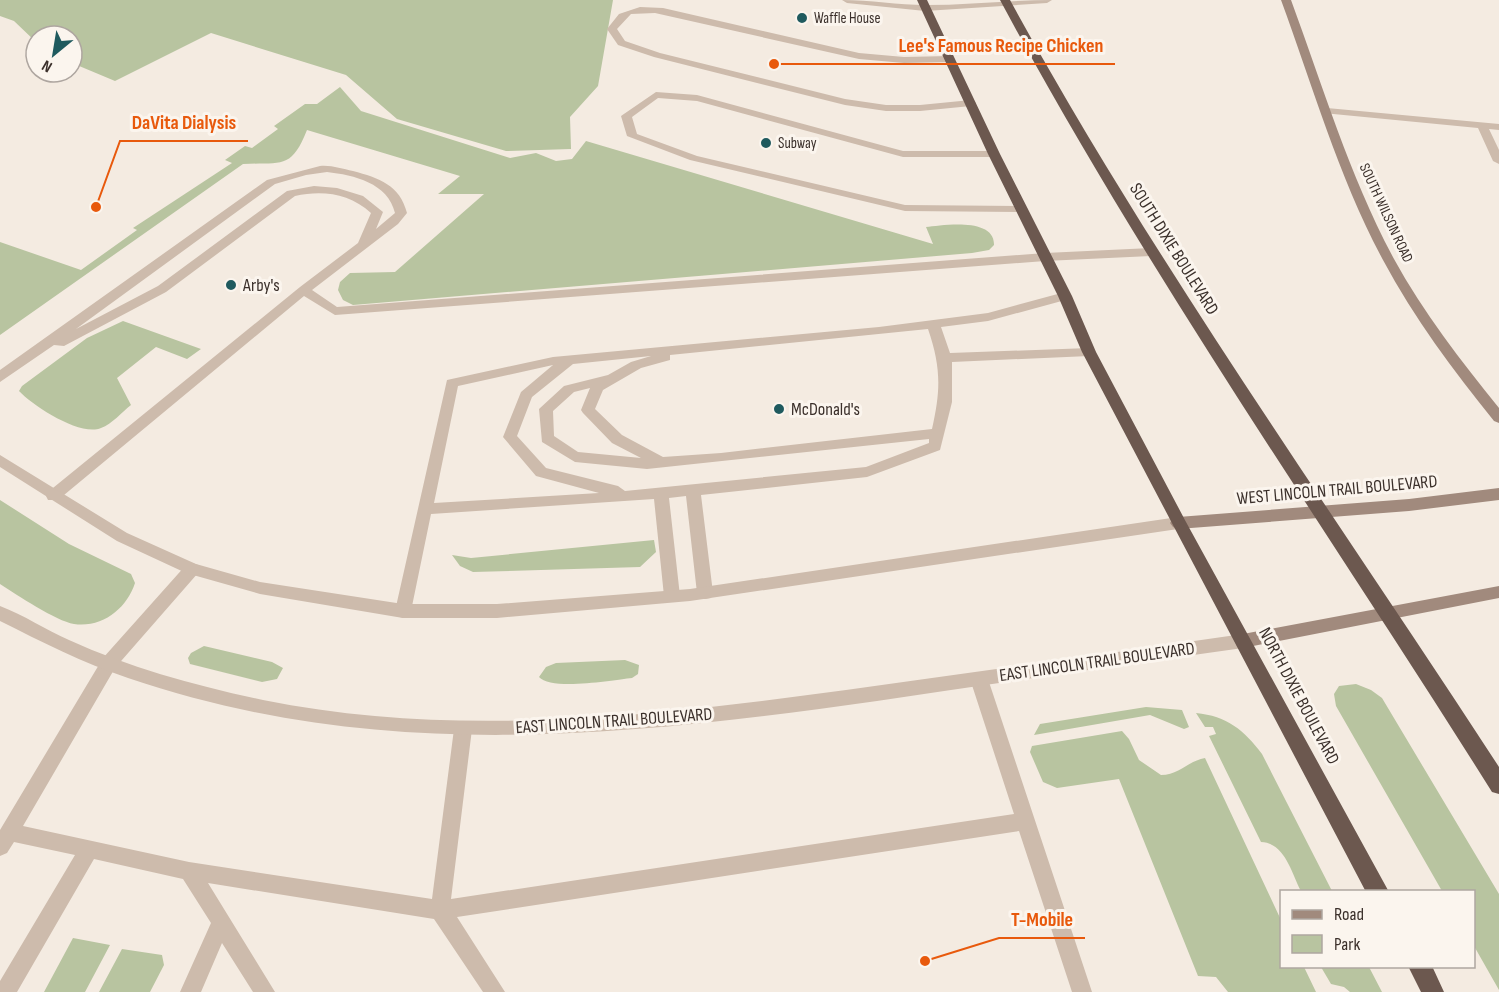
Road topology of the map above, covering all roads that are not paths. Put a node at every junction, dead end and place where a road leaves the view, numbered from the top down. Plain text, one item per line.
1 (847, 0) edge
2 (1047, 0) edge
3 (1286, 0) edge
4 (1006, 2) edge
5 (924, 4) edge
6 (950, 59) junction
7 (971, 103) junction
8 (1327, 111) junction
9 (1482, 126) junction
10 (1499, 127) edge
11 (994, 154) junction
12 (1499, 161) edge
13 (1022, 209) junction
14 (363, 245) junction
15 (1151, 252) junction
16 (1045, 257) junction
17 (304, 290) junction
18 (1065, 296) junction
19 (933, 323) junction
20 (700, 347) junction
21 (1089, 352) junction
22 (945, 358) junction
23 (570, 359) junction
24 (21, 362) junction
25 (617, 375) junction
26 (0, 377) edge
27 (1499, 418) edge
28 (938, 433) junction
29 (0, 460) edge
30 (660, 462) junction
31 (693, 490) junction
32 (661, 493) junction
33 (1499, 494) edge
34 (53, 496) junction
35 (634, 496) junction
36 (424, 509) junction
37 (1321, 511) junction
38 (1178, 523) junction
39 (192, 569) junction
40 (1499, 592) edge
41 (705, 593) junction
42 (672, 596) junction
43 (403, 611) junction
44 (1388, 611) junction
45 (0, 613) edge
46 (1243, 641) junction
47 (109, 663) junction
48 (979, 679) junction
49 (463, 729) junction
50 (1499, 785) edge
51 (1026, 821) junction
52 (4, 839) edge
53 (89, 850) junction
54 (189, 871) junction
55 (1377, 890) edge
56 (440, 910) junction
57 (221, 923) junction
58 (1420, 968) edge
59 (5, 992) edge
60 (190, 992) edge
61 (265, 992) edge
62 (495, 992) edge
63 (1082, 992) edge
64 (1433, 992) edge

1 - 5 street
2 - 4 street
3 - 8 main road, SOUTH WILSON ROAD
4 - 5 street
4 - 15 highway, SOUTH DIXIE BOULEVARD
5 - 6 highway
6 - 7 highway
6 - 7 street
7 - 11 highway
8 - 9 street
8 - 27 main road, SOUTH WILSON ROAD
9 - 10 street
9 - 12 street
11 - 13 highway
11 - 13 street
13 - 16 highway
14 - 17 street
14 - 24 street
14 - 24 street
15 - 16 street
15 - 37 highway, SOUTH DIXIE BOULEVARD
16 - 17 street
16 - 18 highway
17 - 34 street
18 - 19 street
18 - 21 highway
19 - 20 street
19 - 22 street
20 - 23 street
20 - 25 street
21 - 22 street
21 - 38 highway
22 - 28 street
23 - 35 street
23 - 36 street
24 - 26 street
25 - 30 street
25 - 30 street
28 - 30 street
28 - 31 street
29 - 34 street
31 - 32 street
31 - 41 street
32 - 35 street
32 - 42 street
33 - 37 main road, WEST LINCOLN TRAIL BOULEVARD
34 - 39 street
35 - 36 street
36 - 43 street
37 - 38 main road, WEST LINCOLN TRAIL BOULEVARD
37 - 44 highway
38 - 41 street
38 - 46 highway, NORTH DIXIE BOULEVARD
39 - 43 street
39 - 47 street
40 - 44 main road
41 - 42 street
42 - 43 street
44 - 46 main road
44 - 50 highway
45 - 47 street, EAST LINCOLN TRAIL BOULEVARD
46 - 48 street, EAST LINCOLN TRAIL BOULEVARD
46 - 55 highway, NORTH DIXIE BOULEVARD
47 - 49 street, EAST LINCOLN TRAIL BOULEVARD
47 - 52 street
48 - 49 street, EAST LINCOLN TRAIL BOULEVARD
48 - 51 street
49 - 56 street
51 - 56 street
51 - 63 street
52 - 53 street
53 - 54 street
53 - 59 street
54 - 56 street
54 - 57 street
56 - 62 street
57 - 60 street
57 - 61 street
58 - 64 highway

